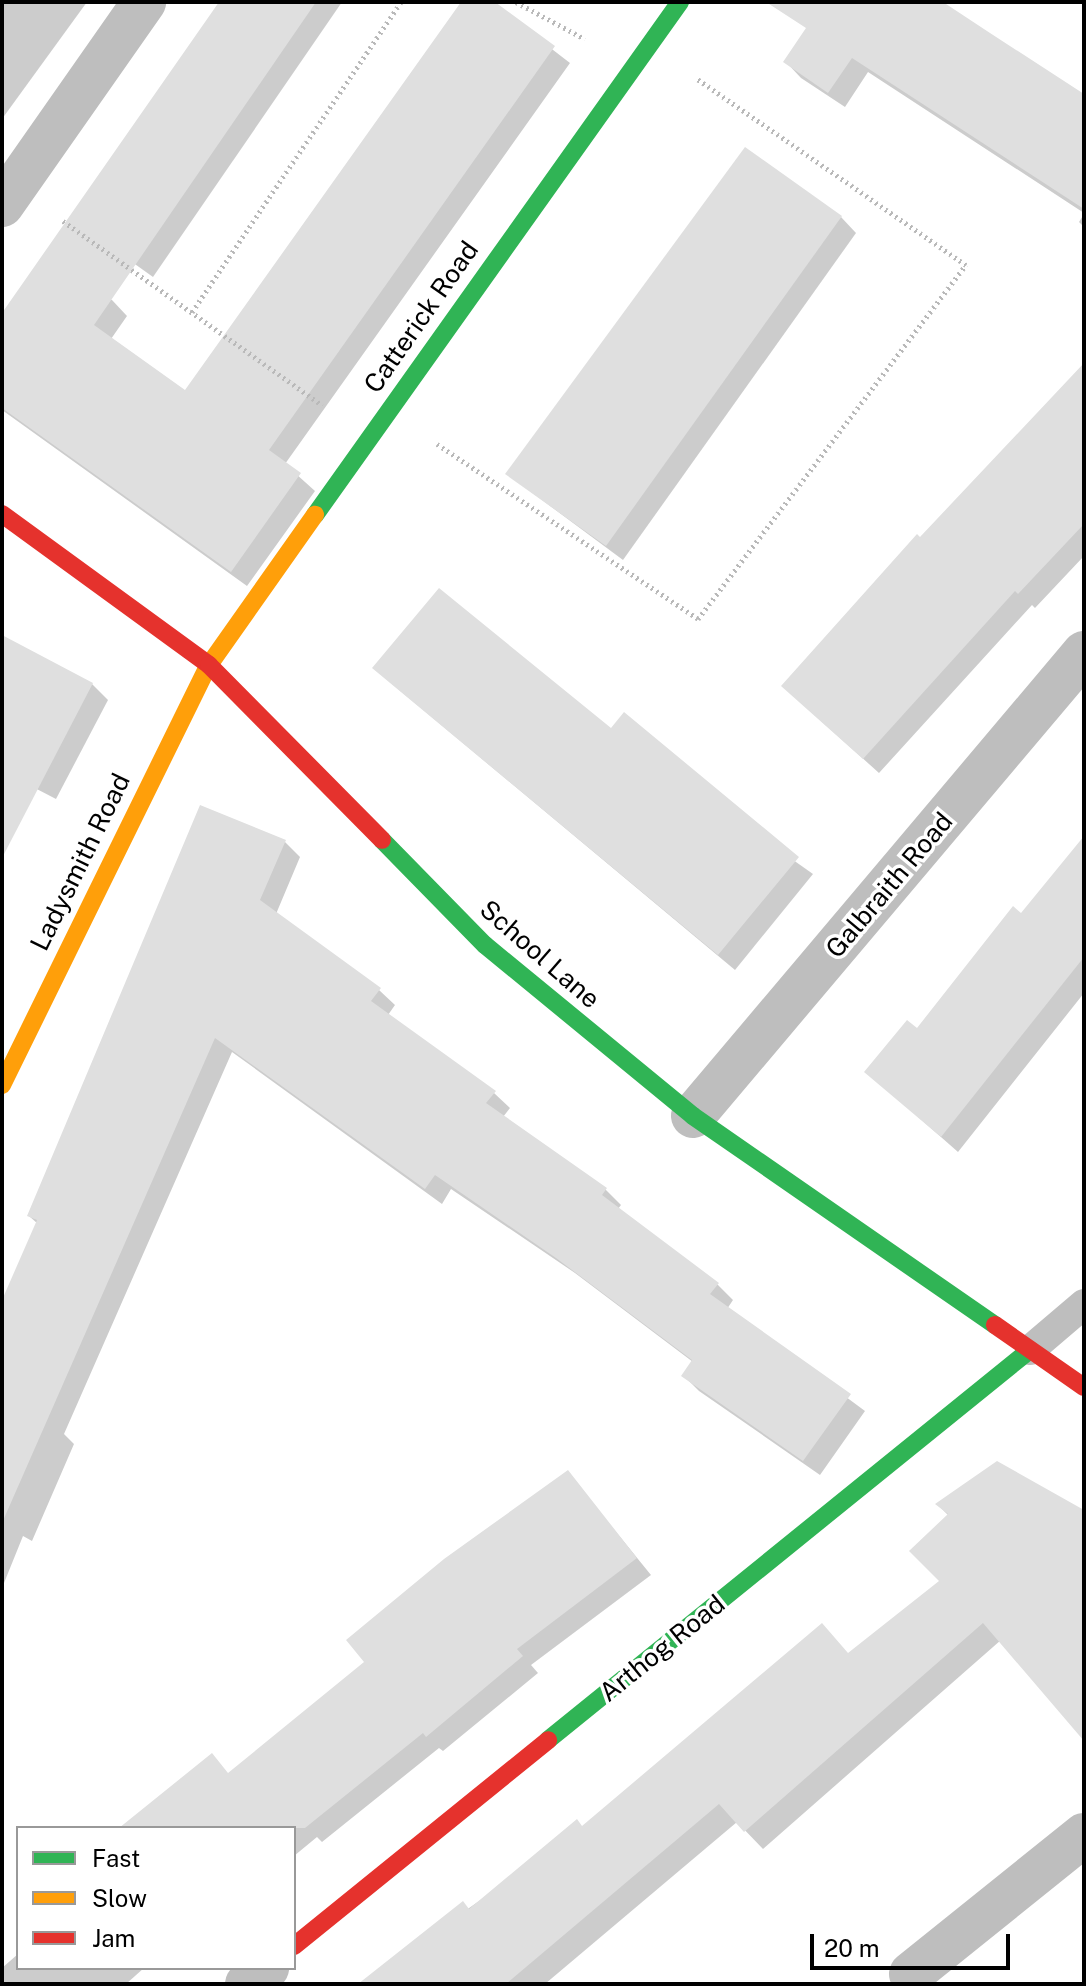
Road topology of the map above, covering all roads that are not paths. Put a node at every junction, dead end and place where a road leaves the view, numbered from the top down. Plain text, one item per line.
1 (144, 2) edge
2 (680, 2) edge
3 (8, 196) edge
4 (2, 514) edge
5 (1084, 653) edge
6 (209, 665) junction
7 (2, 1085) edge
8 (693, 1116) junction
9 (1084, 1304) edge
10 (1030, 1350) junction
11 (1084, 1387) edge
12 (1084, 1835) edge
13 (296, 1944) edge
14 (264, 1970) edge
15 (911, 1974) dead end
16 (247, 1984) edge

1 - 3 street
2 - 6 street, Catterick Road
4 - 6 street, School Lane
5 - 8 street, Galbraith Road
6 - 7 street, Ladysmith Road
6 - 8 street, School Lane
8 - 10 street, School Lane
9 - 10 lane
10 - 11 street, School Lane
10 - 13 street, Arthog Road
12 - 15 street
14 - 16 street

